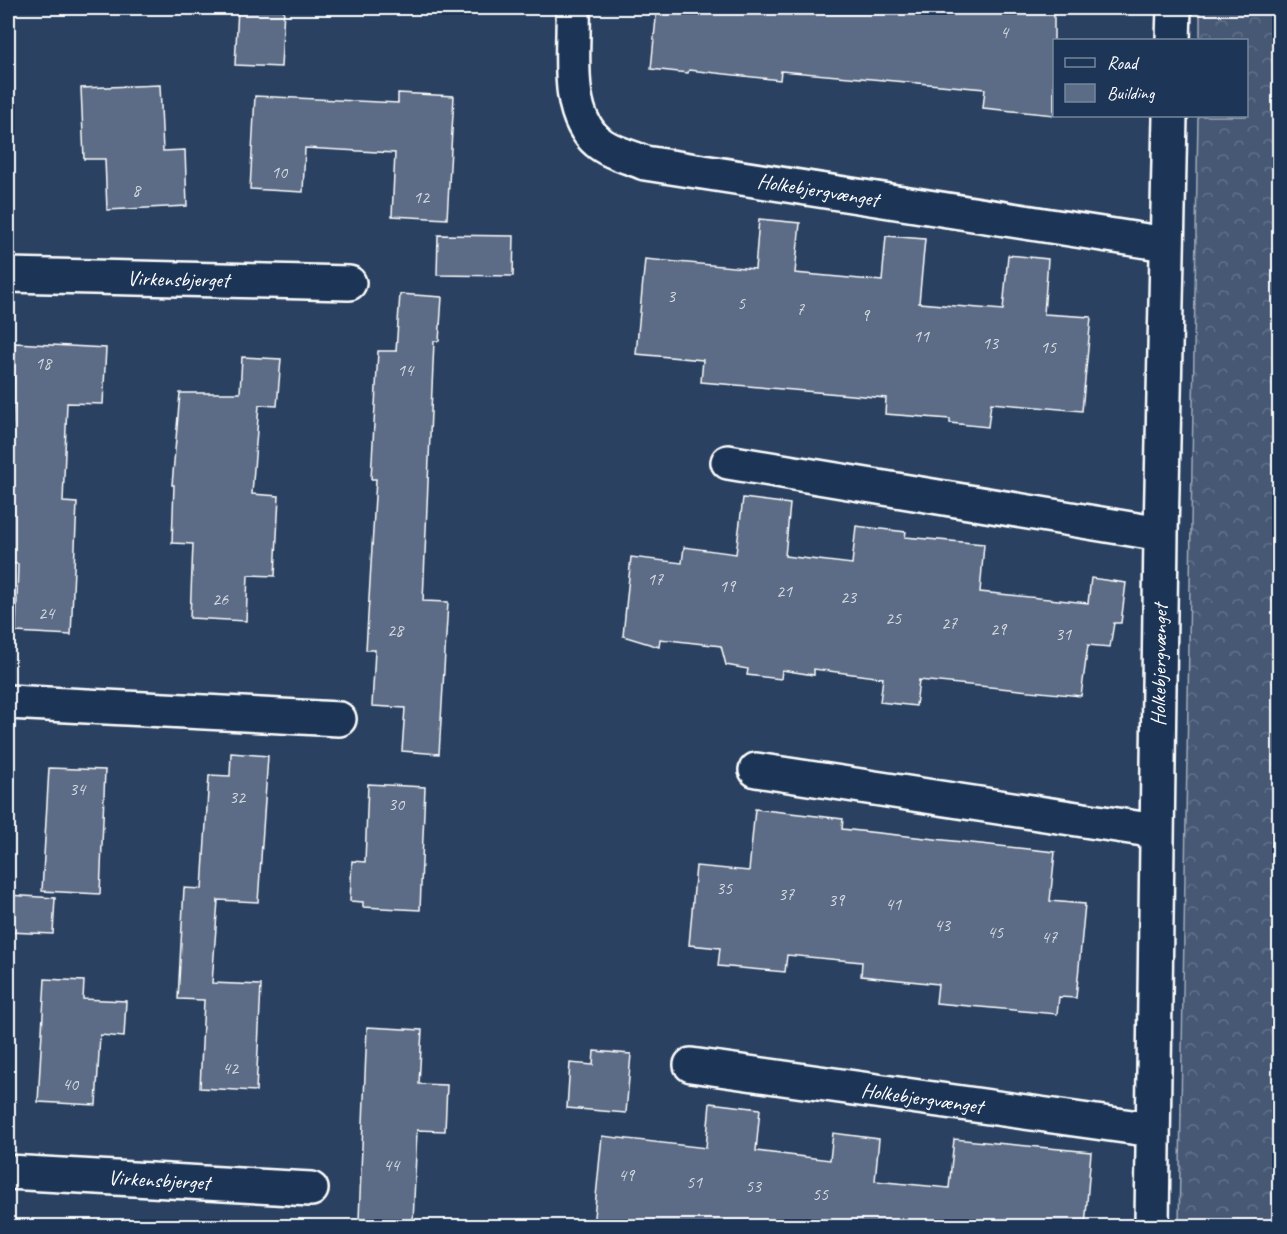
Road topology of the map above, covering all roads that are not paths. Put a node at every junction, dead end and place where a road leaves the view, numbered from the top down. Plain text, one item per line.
1 (1174, 8) edge
2 (574, 13) edge
3 (1173, 39) edge
4 (1170, 117) edge
5 (1166, 244) junction
6 (8, 275) edge
7 (349, 283) dead end
8 (728, 462) dead end
9 (1161, 534) junction
10 (8, 702) edge
11 (339, 719) dead end
12 (756, 770) dead end
13 (1156, 831) junction
14 (691, 1065) dead end
15 (1153, 1130) junction
16 (8, 1172) edge
17 (311, 1189) dead end
18 (1152, 1227) edge

1 - 3 street
2 - 5 street, Holkebjergvænget
4 - 5 street, Holkebjergvænget
5 - 9 street, Holkebjergvænget
6 - 7 street, Virkensbjerget
8 - 9 street
9 - 13 street, Holkebjergvænget
10 - 11 street
12 - 13 street
13 - 15 street, Holkebjergvænget
14 - 15 street, Holkebjergvænget
15 - 18 street, Holkebjergvænget
16 - 17 street, Virkensbjerget

